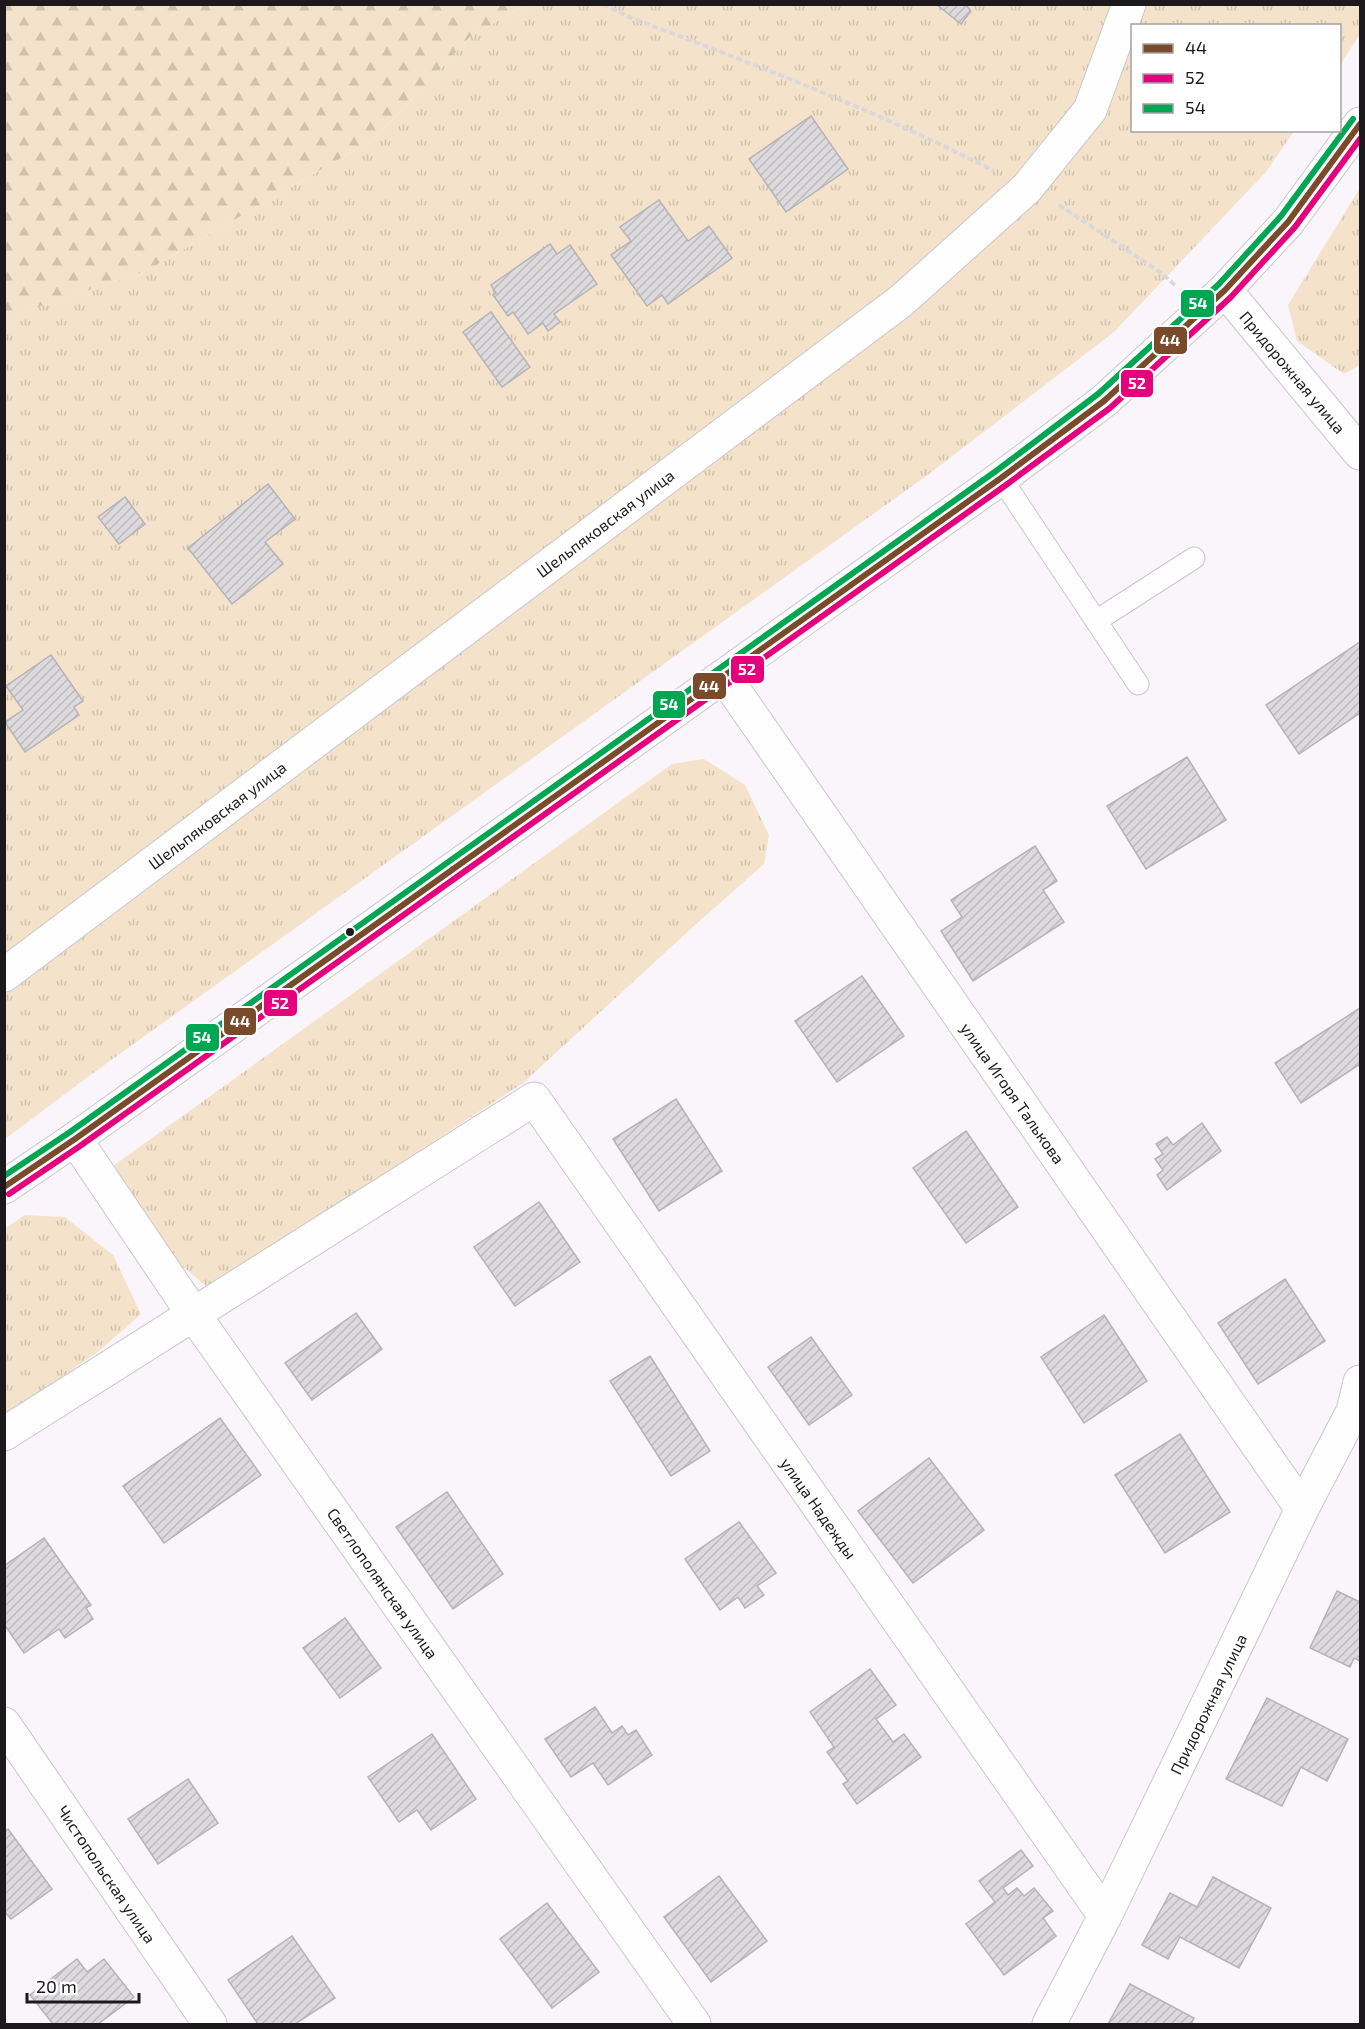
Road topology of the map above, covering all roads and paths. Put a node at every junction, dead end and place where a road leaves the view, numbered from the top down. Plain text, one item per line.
1 (603, 4) edge
2 (1129, 4) edge
3 (1360, 124) edge
4 (1027, 188) junction
5 (1214, 301) junction
6 (1360, 453) edge
7 (1002, 478) junction
8 (1194, 558) dead end
9 (1096, 621) junction
10 (724, 676) junction
11 (1138, 684) dead end
12 (4, 975) edge
13 (75, 1139) junction
14 (4, 1187) edge
15 (194, 1315) junction
16 (1360, 1382) edge
17 (4, 1434) edge
18 (1302, 1509) junction
19 (4, 1724) edge
20 (1105, 1916) junction
21 (210, 2025) edge
22 (694, 2025) edge
23 (1049, 2025) edge

1 - 4 path
2 - 4 street, Шельпяковская улица
3 - 5 street
4 - 5 path
4 - 12 street, Шельпяковская улица
5 - 6 street, Придорожная улица
5 - 7 street
7 - 9 lane
7 - 10 street
8 - 9 lane
9 - 11 lane
10 - 13 street
10 - 18 street, улица Игоря Талькова
13 - 14 street
13 - 15 street, Светлополянская улица
15 - 17 street
15 - 20 street, улица Надежды
15 - 22 street, Светлополянская улица
16 - 18 street, Придорожная улица
18 - 20 street, Придорожная улица
19 - 21 street, Чистопольская улица
20 - 23 street, Придорожная улица

